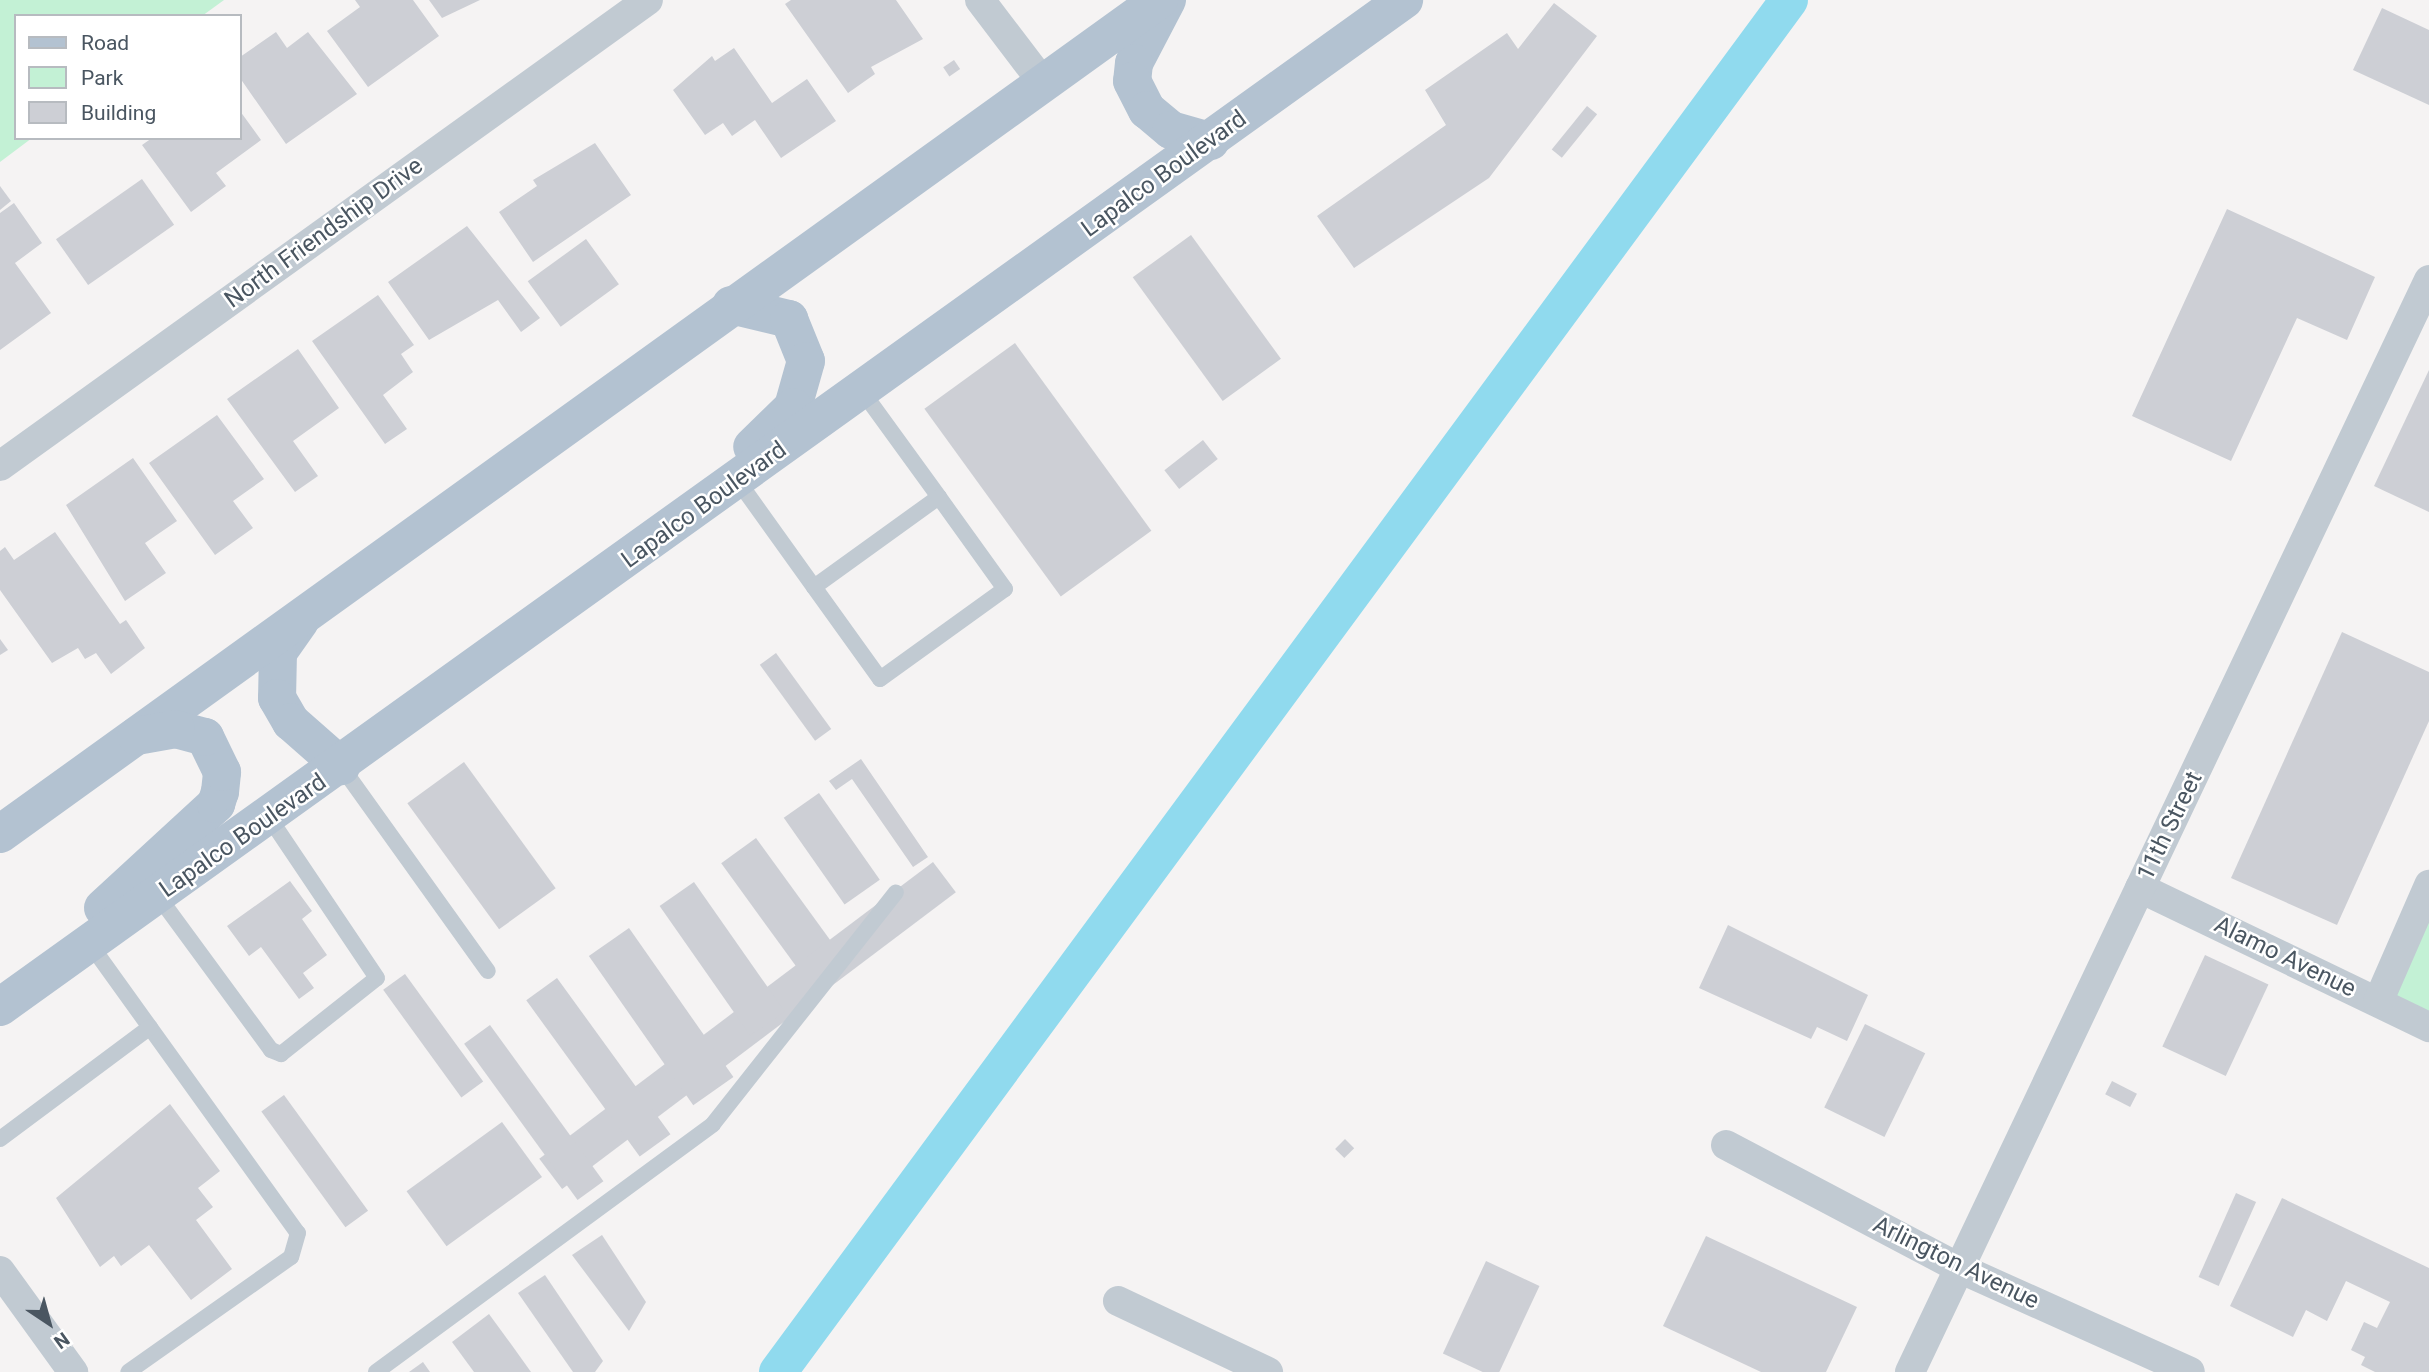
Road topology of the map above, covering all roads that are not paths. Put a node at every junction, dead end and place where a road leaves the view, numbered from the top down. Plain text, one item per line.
1 (648, 0) edge
2 (980, 0) edge
3 (1159, 0) edge
4 (1167, 0) edge
5 (1404, 0) edge
6 (1435, 0) edge
7 (1370, 26) junction
8 (1041, 80) junction
9 (1210, 141) junction
10 (2429, 281) edge
11 (731, 305) junction
12 (862, 391) junction
13 (0, 466) edge
14 (738, 481) junction
15 (939, 497) junction
16 (663, 534) junction
17 (814, 587) junction
18 (306, 614) junction
19 (132, 737) junction
20 (341, 766) junction
21 (269, 817) junction
22 (0, 834) edge
23 (2429, 885) edge
24 (2140, 888) junction
25 (896, 892) dead end
26 (158, 896) junction
27 (90, 944) junction
28 (488, 971) dead end
29 (2378, 1002) junction
30 (0, 1006) edge
31 (150, 1027) junction
32 (2429, 1027) edge
33 (0, 1139) edge
34 (1726, 1145) dead end
35 (1959, 1268) junction
36 (0, 1271) edge
37 (1118, 1301) dead end
38 (73, 1372) edge
39 (128, 1372) edge
40 (376, 1372) edge
41 (1268, 1372) edge
42 (1910, 1372) edge
43 (2190, 1372) edge

1 - 13 street, North Friendship Drive
2 - 8 street
3 - 8 main road
4 - 9 main road
5 - 7 main road, Lapalco Boulevard
6 - 7 main road
7 - 9 main road, Lapalco Boulevard
8 - 11 main road
9 - 12 main road, Lapalco Boulevard
10 - 24 street, 11th Street
11 - 16 main road
11 - 18 main road
12 - 14 main road, Lapalco Boulevard
12 - 15 lane
14 - 16 main road, Lapalco Boulevard
14 - 17 lane
15 - 17 lane
15 - 17 lane
16 - 20 main road, Lapalco Boulevard
18 - 19 main road
18 - 20 main road
19 - 22 main road
19 - 30 main road
20 - 21 main road, Lapalco Boulevard
20 - 28 lane
21 - 26 main road, Lapalco Boulevard
21 - 26 lane
23 - 29 street
24 - 29 street, Alamo Avenue
24 - 35 street, 11th Street
25 - 40 lane
26 - 27 main road, Lapalco Boulevard
27 - 30 main road, Lapalco Boulevard
27 - 31 lane
29 - 32 street, Alamo Avenue
31 - 33 lane
31 - 39 lane
34 - 35 street, Arlington Avenue
35 - 42 street, 11th Street
35 - 43 street, Arlington Avenue
36 - 38 street
37 - 41 street

